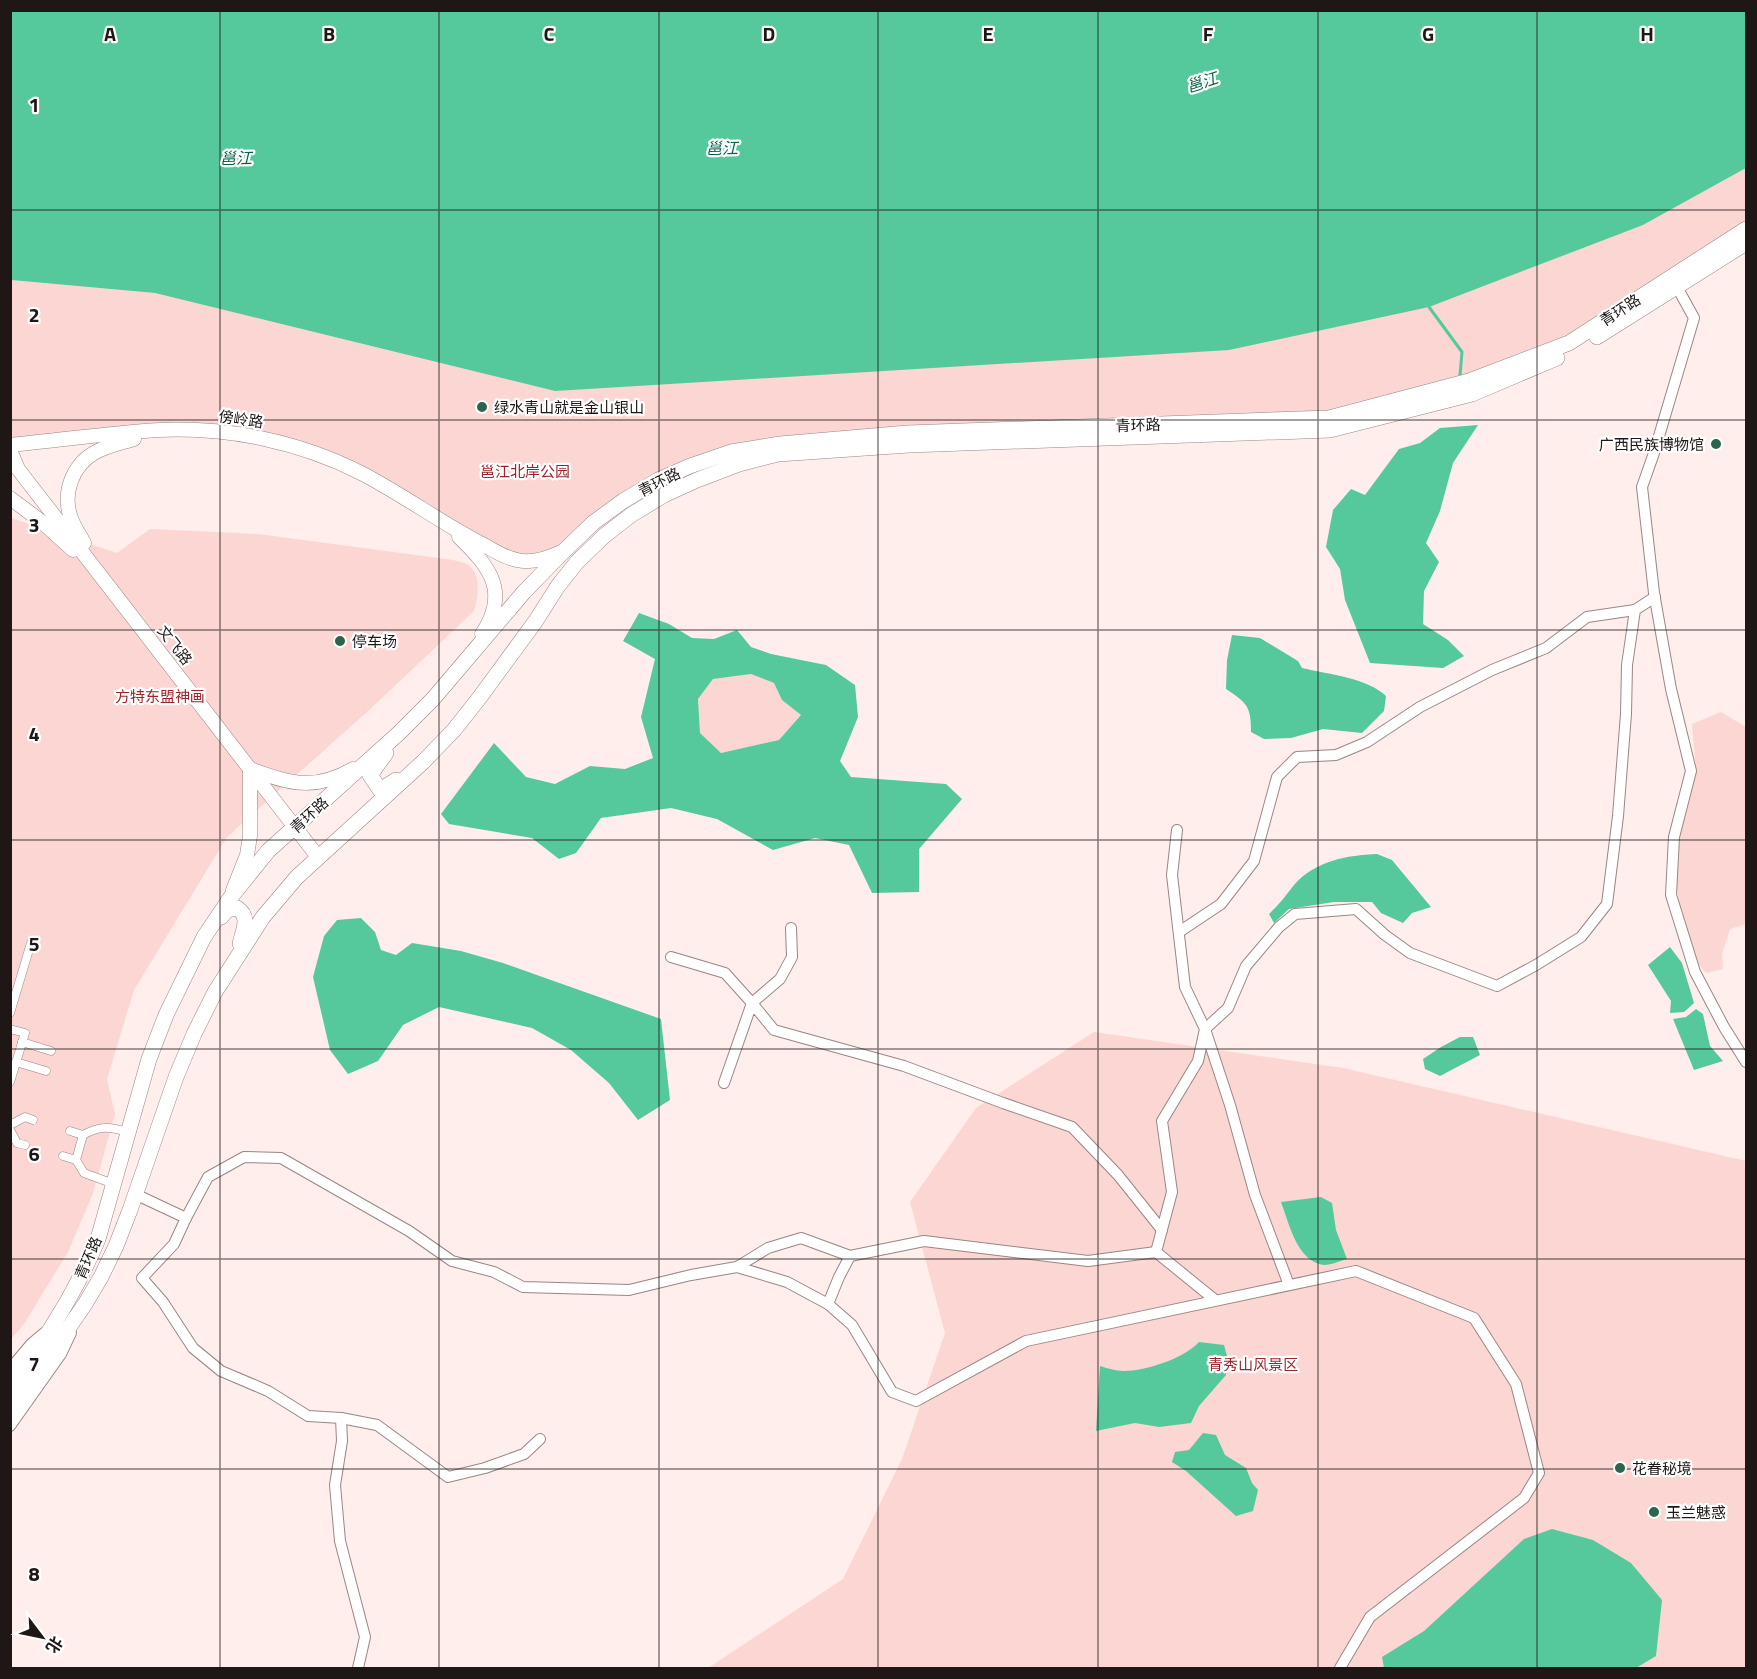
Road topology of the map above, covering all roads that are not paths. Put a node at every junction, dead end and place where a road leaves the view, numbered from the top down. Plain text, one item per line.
1 (1746, 229) edge
2 (1746, 243) edge
3 (1677, 287) junction
4 (160, 430) junction
5 (10, 445) edge
6 (10, 450) edge
7 (10, 498) edge
8 (446, 525) junction
9 (564, 551) junction
10 (100, 574) junction
11 (1655, 597) junction
12 (1635, 610) junction
13 (457, 671) junction
14 (399, 734) junction
15 (371, 759) junction
16 (423, 762) junction
17 (250, 769) junction
18 (295, 827) junction
19 (1177, 830) dead end
20 (318, 857) junction
21 (231, 897) junction
22 (791, 928) dead end
23 (1179, 932) junction
24 (204, 937) junction
25 (32, 943) dead end
26 (236, 955) junction
27 (670, 957) dead end
28 (752, 1003) junction
29 (10, 1013) edge
30 (10, 1029) edge
31 (1205, 1029) junction
32 (22, 1042) junction
33 (51, 1051) dead end
34 (16, 1062) junction
35 (1746, 1062) edge
36 (46, 1071) dead end
37 (10, 1082) edge
38 (724, 1083) dead end
39 (33, 1120) dead end
40 (10, 1125) edge
41 (10, 1130) edge
42 (70, 1131) dead end
43 (128, 1132) junction
44 (83, 1135) junction
45 (25, 1145) dead end
46 (63, 1156) dead end
47 (76, 1160) junction
48 (114, 1184) junction
49 (135, 1194) junction
50 (186, 1218) junction
51 (1162, 1230) junction
52 (1156, 1252) junction
53 (850, 1256) junction
54 (736, 1267) junction
55 (1289, 1285) junction
56 (1215, 1300) junction
57 (85, 1304) junction
58 (828, 1304) junction
59 (54, 1325) junction
60 (10, 1369) edge
61 (10, 1386) edge
62 (10, 1408) edge
63 (341, 1418) junction
64 (10, 1426) edge
65 (540, 1439) dead end
66 (358, 1668) edge
67 (1340, 1668) edge

1 - 9 main road, 青环路
2 - 3 main road, 青环路
3 - 11 street
3 - 16 main road, 青环路
4 - 5 street, 傍岭路
4 - 8 street, 傍岭路
4 - 10 street
6 - 10 street, 文飞路
7 - 10 street
8 - 9 street
8 - 13 street
9 - 13 main road, 青环路
10 - 17 street, 文飞路
11 - 12 street
11 - 35 street
12 - 23 street
12 - 31 street
13 - 14 main road, 青环路
14 - 15 main road, 青环路
14 - 16 main road
15 - 17 street
15 - 18 main road, 青环路
16 - 20 main road, 青环路
17 - 18 street, 文飞路
17 - 21 street
18 - 20 street, 文飞路
18 - 21 main road, 青环路
19 - 23 street
20 - 26 main road, 青环路
21 - 24 main road, 青环路
22 - 28 street
23 - 31 street
24 - 26 main road
24 - 43 main road, 青环路
25 - 29 street
26 - 49 main road, 青环路
27 - 28 street
28 - 38 street
28 - 51 street
30 - 32 street
31 - 51 street
31 - 55 street
32 - 33 street
32 - 34 street
34 - 36 street
34 - 37 street
39 - 40 street
41 - 45 street
42 - 44 street
43 - 44 street
43 - 48 main road, 青环路
44 - 47 street
46 - 47 street
47 - 48 street
48 - 59 main road, 青环路
49 - 50 street
49 - 57 main road, 青环路
50 - 54 street
50 - 63 street
51 - 52 street
52 - 53 street
52 - 56 street
53 - 54 street
53 - 58 street
54 - 58 street
55 - 56 street
55 - 67 street
56 - 58 street
57 - 62 main road, 青环路
57 - 64 street
59 - 60 street
59 - 61 main road, 青环路
63 - 65 street
63 - 66 street

